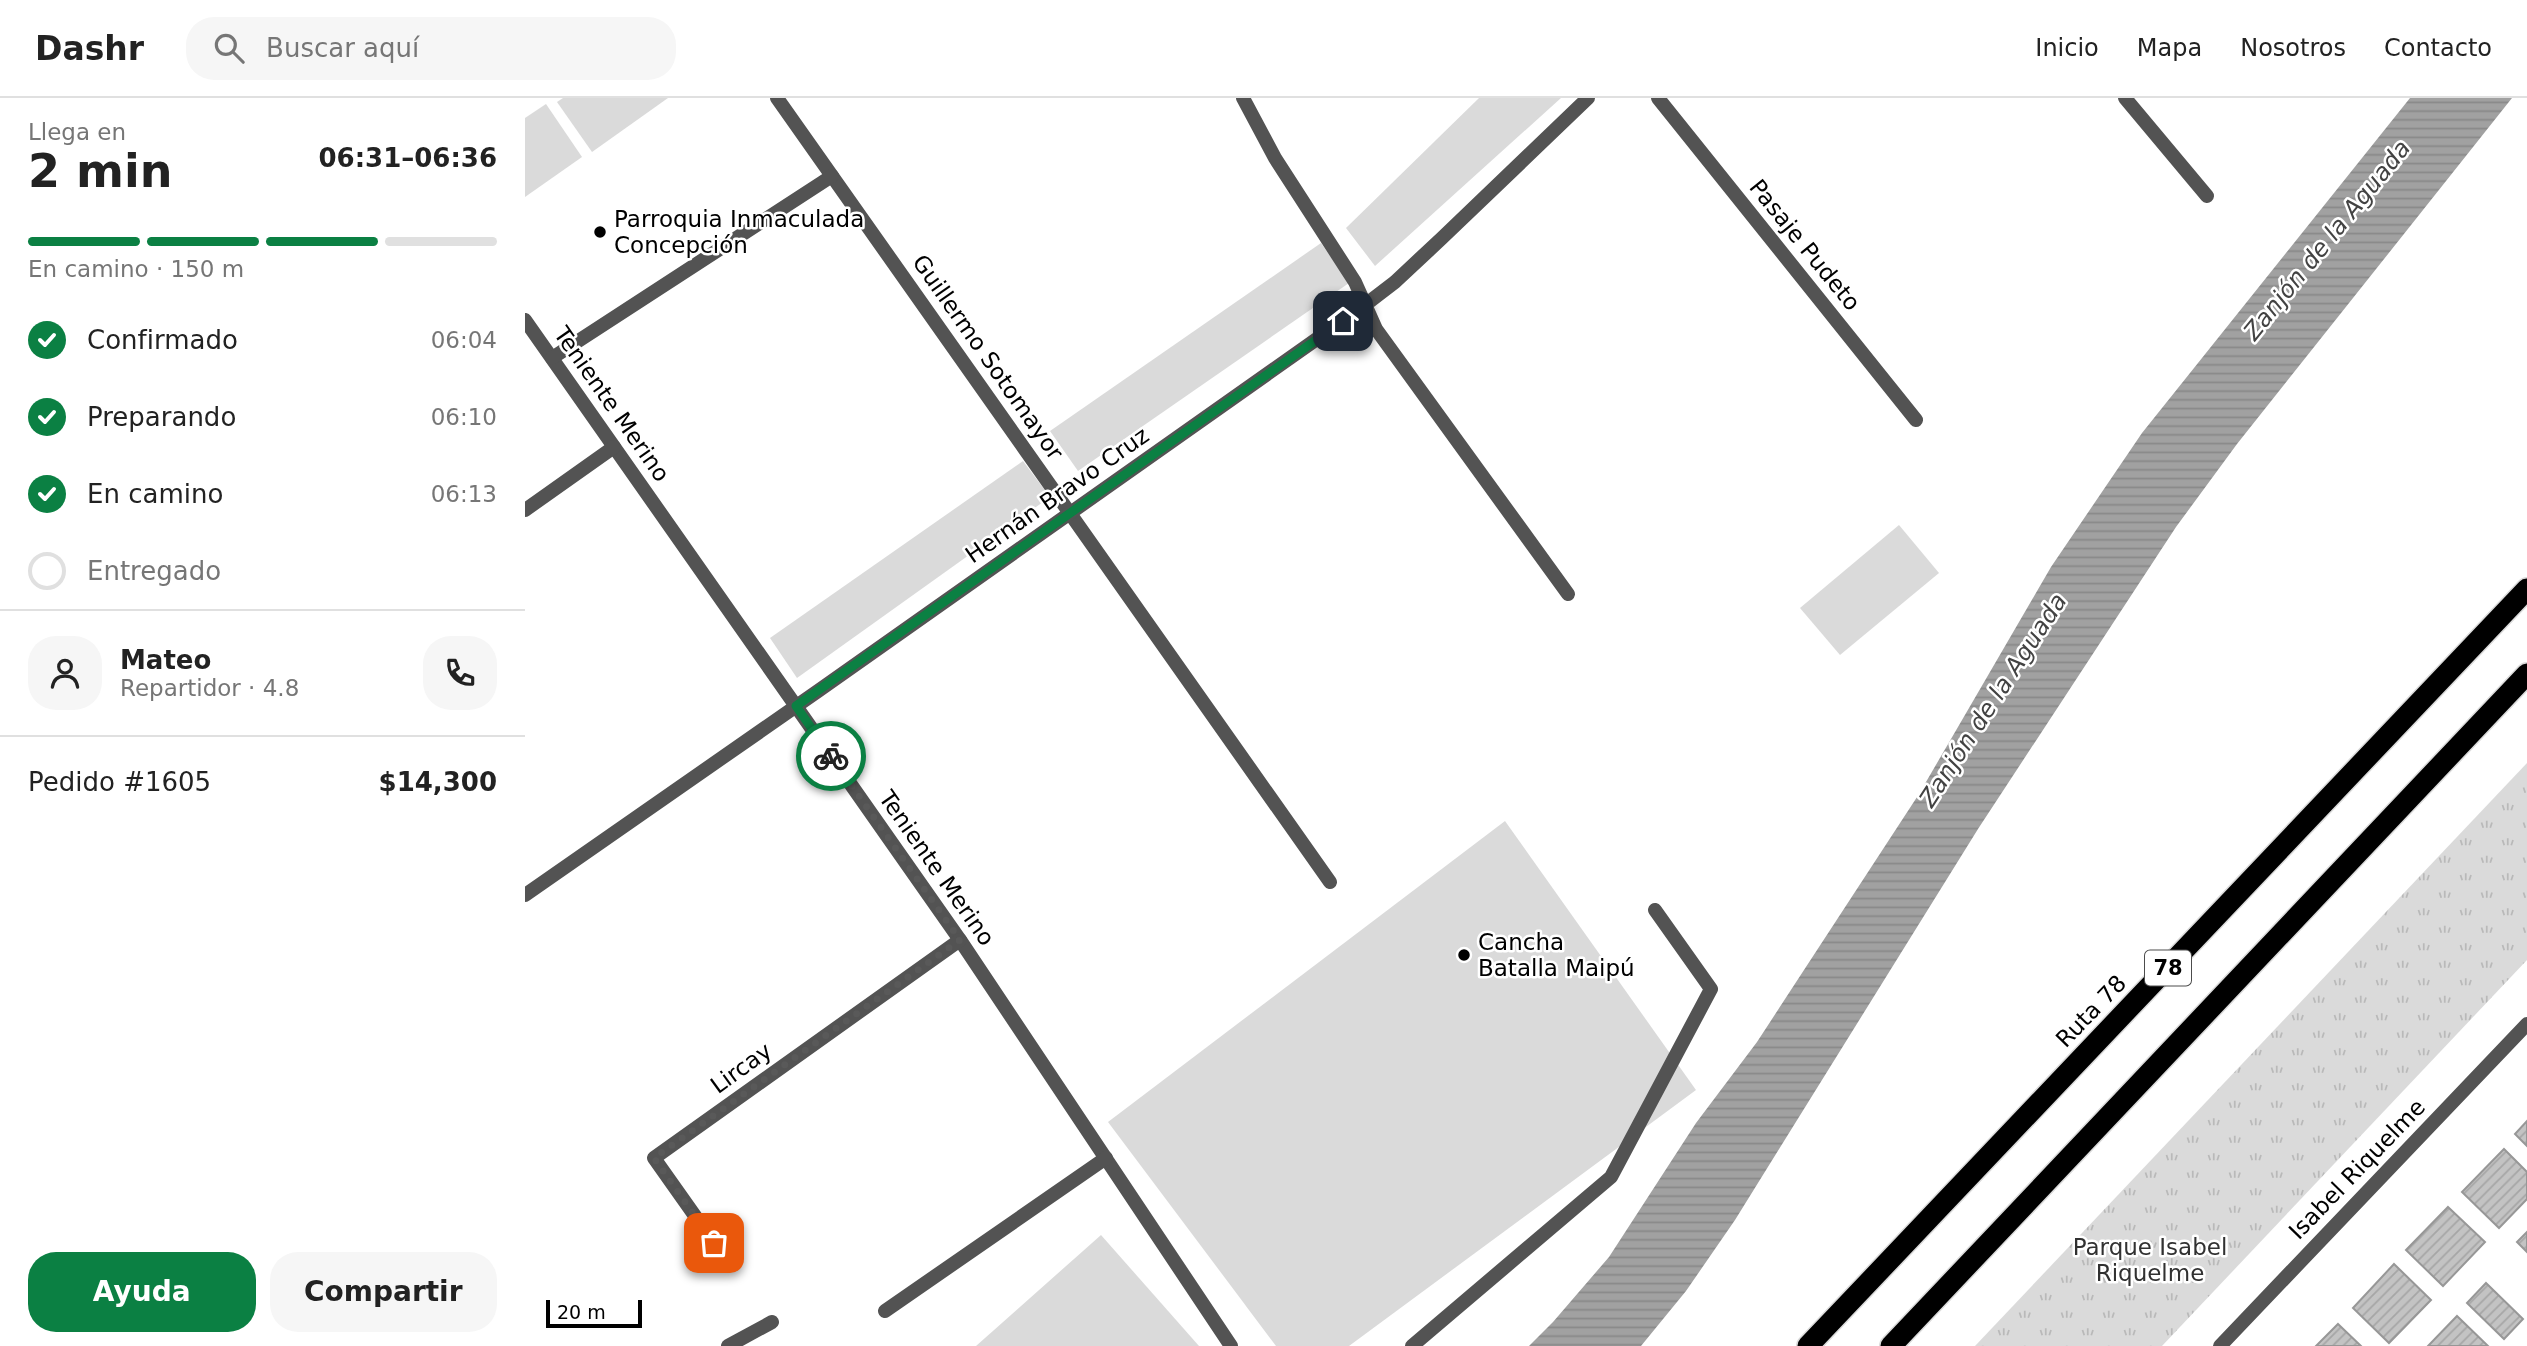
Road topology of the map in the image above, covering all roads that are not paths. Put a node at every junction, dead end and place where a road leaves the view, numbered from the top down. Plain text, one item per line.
1 (777, 98) edge
2 (1243, 98) edge
3 (1588, 98) edge
4 (1658, 98) edge
5 (2125, 98) edge
6 (832, 176) junction
7 (2207, 196) dead end
8 (1365, 305) junction
9 (525, 320) edge
10 (552, 358) junction
11 (1916, 420) dead end
12 (614, 447) junction
13 (525, 510) edge
14 (1071, 513) junction
15 (2527, 589) edge
16 (1568, 594) dead end
17 (2527, 674) edge
18 (796, 706) junction
19 (1330, 882) dead end
20 (525, 895) edge
21 (1655, 910) dead end
22 (960, 940) junction
23 (2527, 1024) edge
24 (1106, 1158) junction
25 (729, 1264) dead end
26 (885, 1311) dead end
27 (772, 1322) dead end
28 (728, 1346) edge
29 (1231, 1346) edge
30 (1412, 1346) edge
31 (1808, 1346) edge
32 (1891, 1346) edge
33 (2220, 1346) edge

1 - 6 street, Guillermo Sotomayor
2 - 8 street
3 - 8 street, Hernán Bravo Cruz
4 - 11 street, Pasaje Pudeto
5 - 7 street
6 - 10 street
6 - 14 street, Guillermo Sotomayor
8 - 14 street, Hernán Bravo Cruz
8 - 16 street
9 - 10 street, Teniente Merino
10 - 12 street, Teniente Merino
12 - 13 street
12 - 18 street, Teniente Merino
14 - 18 street, Hernán Bravo Cruz
14 - 19 street, Guillermo Sotomayor
15 - 31 highway, Ruta 78 / 78
17 - 32 highway, 78
18 - 20 street, Hernán Bravo Cruz
18 - 22 street, Teniente Merino
21 - 30 street
22 - 24 street, Teniente Merino
22 - 25 street, Lircay
23 - 33 street, Isabel Riquelme
24 - 26 street
24 - 29 street, Teniente Merino
27 - 28 street

